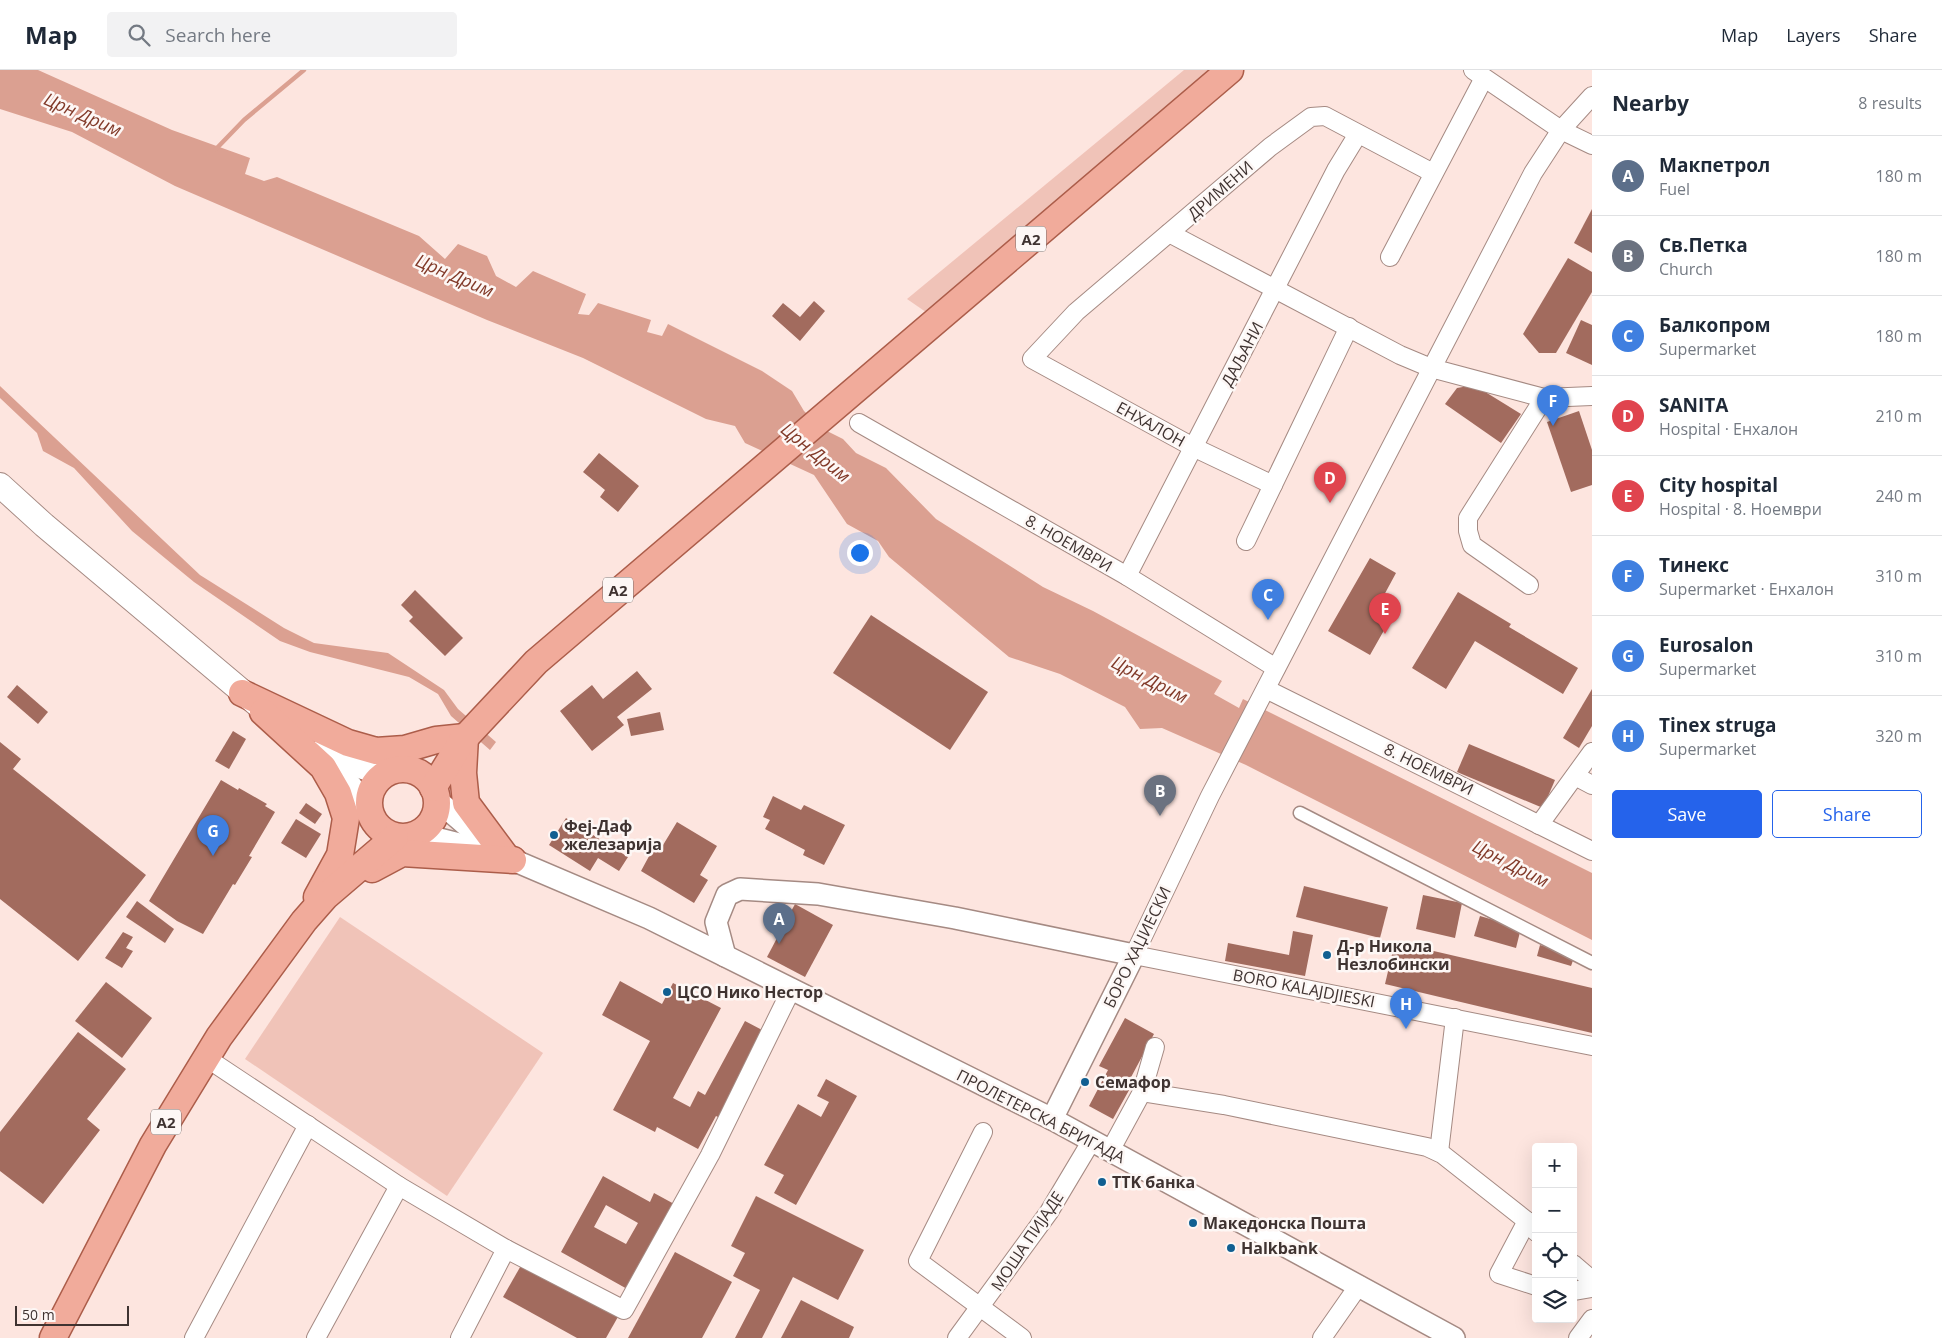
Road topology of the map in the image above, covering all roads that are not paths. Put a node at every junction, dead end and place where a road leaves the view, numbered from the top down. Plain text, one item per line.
1 (1230, 70) edge
2 (1479, 74) edge
3 (1592, 96) edge
4 (1561, 130) junction
5 (1358, 134) junction
6 (1592, 146) edge
7 (1433, 173) junction
8 (1169, 233) junction
9 (1390, 257) dead end
10 (1275, 290) junction
11 (1349, 327) junction
12 (1032, 360) joint
13 (1431, 368) junction
14 (1592, 396) edge
15 (1544, 398) junction
16 (859, 423) dead end
17 (1194, 447) junction
18 (0, 485) edge
19 (1273, 485) junction
20 (1246, 541) dead end
21 (1127, 576) junction
22 (1529, 585) dead end
23 (1276, 668) junction
24 (1266, 689) junction
25 (242, 693) junction
26 (465, 737) junction
27 (322, 751) junction
28 (1592, 752) edge
29 (395, 772) junction
30 (1575, 776) junction
31 (1592, 785) edge
32 (435, 794) junction
33 (1300, 813) dead end
34 (371, 816) junction
35 (1539, 825) junction
36 (407, 835) junction
37 (1592, 851) edge
38 (506, 857) junction
39 (326, 896) junction
40 (304, 921) junction
41 (716, 922) junction
42 (676, 932) junction
43 (1134, 955) junction
44 (725, 956) junction
45 (1592, 963) edge
46 (792, 988) junction
47 (1455, 1018) junction
48 (1592, 1046) edge
49 (1156, 1047) dead end
50 (205, 1057) junction
51 (1142, 1092) junction
52 (1052, 1119) junction
53 (308, 1125) junction
54 (983, 1132) dead end
55 (1101, 1146) junction
56 (1439, 1152) junction
57 (399, 1186) junction
58 (1531, 1227) edge
59 (506, 1248) junction
60 (1577, 1267) edge
61 (1592, 1280) edge
62 (1359, 1285) junction
63 (1532, 1285) edge
64 (1592, 1288) edge
65 (1577, 1290) edge
66 (981, 1308) junction
67 (1592, 1319) edge
68 (53, 1338) edge
69 (194, 1338) edge
70 (316, 1338) edge
71 (460, 1338) edge
72 (957, 1338) edge
73 (1022, 1338) edge
74 (1322, 1338) edge
75 (1454, 1338) edge
76 (1578, 1338) edge

1 - 26 main road, A2
2 - 4 street
2 - 7 street
3 - 4 street, БОРО ХАЏИЕСКИ
4 - 6 street
4 - 13 street, БОРО ХАЏИЕСКИ
5 - 7 street, ДРИМЕНИ
5 - 8 street, ДРИМЕНИ
5 - 10 street, ДАЉАНИ
7 - 9 street
8 - 10 street
8 - 12 street, ДРИМЕНИ
10 - 11 street
10 - 17 street, ДАЉАНИ
11 - 13 street
11 - 19 street
12 - 17 street, ЕНХАЛОН
13 - 15 street
13 - 23 street, БОРО ХАЏИЕСКИ
14 - 15 street
15 - 22 street
16 - 21 street, 8. НОЕМВРИ
17 - 19 street, ЕНХАЛОН
17 - 21 street, ДАЉАНИ
18 - 25 main road
19 - 20 street
21 - 23 street, 8. НОЕМВРИ
23 - 24 street, БОРО ХАЏИЕСКИ
24 - 35 street, 8. НОЕМВРИ
24 - 43 street, БОРО ХАЏИЕСКИ
25 - 26 main road
25 - 27 main road
25 - 40 main road
26 - 29 main road, A2
26 - 32 main road, A2
26 - 38 main road
27 - 29 main road
27 - 34 main road
28 - 30 street
29 - 32 main road
29 - 34 main road, A2
30 - 31 street
30 - 35 street
32 - 36 main road, A2
32 - 38 street
33 - 45 street
34 - 36 main road
34 - 39 main road, A2
35 - 37 street, 8. НОЕМВРИ
36 - 38 street
36 - 39 main road, A2
38 - 40 main road
38 - 42 street, ПРОЛЕТЕРСКА БРИГАДА
39 - 40 main road, A2
40 - 50 main road, A2
41 - 42 street
41 - 43 street
41 - 44 street
42 - 44 street, ПРОЛЕТЕРСКА БРИГАДА
43 - 47 street, BORO KALAJDJIESKI
43 - 52 street, БОРО ХАЏИЕСКИ
44 - 46 street, ПРОЛЕТЕРСКА БРИГАДА
46 - 52 street, ПРОЛЕТЕРСКА БРИГАДА
46 - 59 street
47 - 48 street, BORO KALAJDJIESKI
47 - 56 street
49 - 51 street, МОША ПИЈАДЕ
50 - 53 street
50 - 68 main road, A2
51 - 55 street, МОША ПИЈАДЕ
51 - 56 street
52 - 55 street, ПРОЛЕТЕРСКА БРИГАДА
53 - 57 street
53 - 69 street
54 - 66 street
55 - 62 street, ПРОЛЕТЕРСКА БРИГАДА
55 - 66 street, МОША ПИЈАДЕ
56 - 58 street
57 - 59 street
57 - 70 street
58 - 63 street
59 - 71 street
60 - 61 street
62 - 74 street
62 - 75 street, ПРОЛЕТЕРСКА БРИГАДА
64 - 65 street
66 - 72 street, МОША ПИЈАДЕ
66 - 73 street
67 - 76 street

